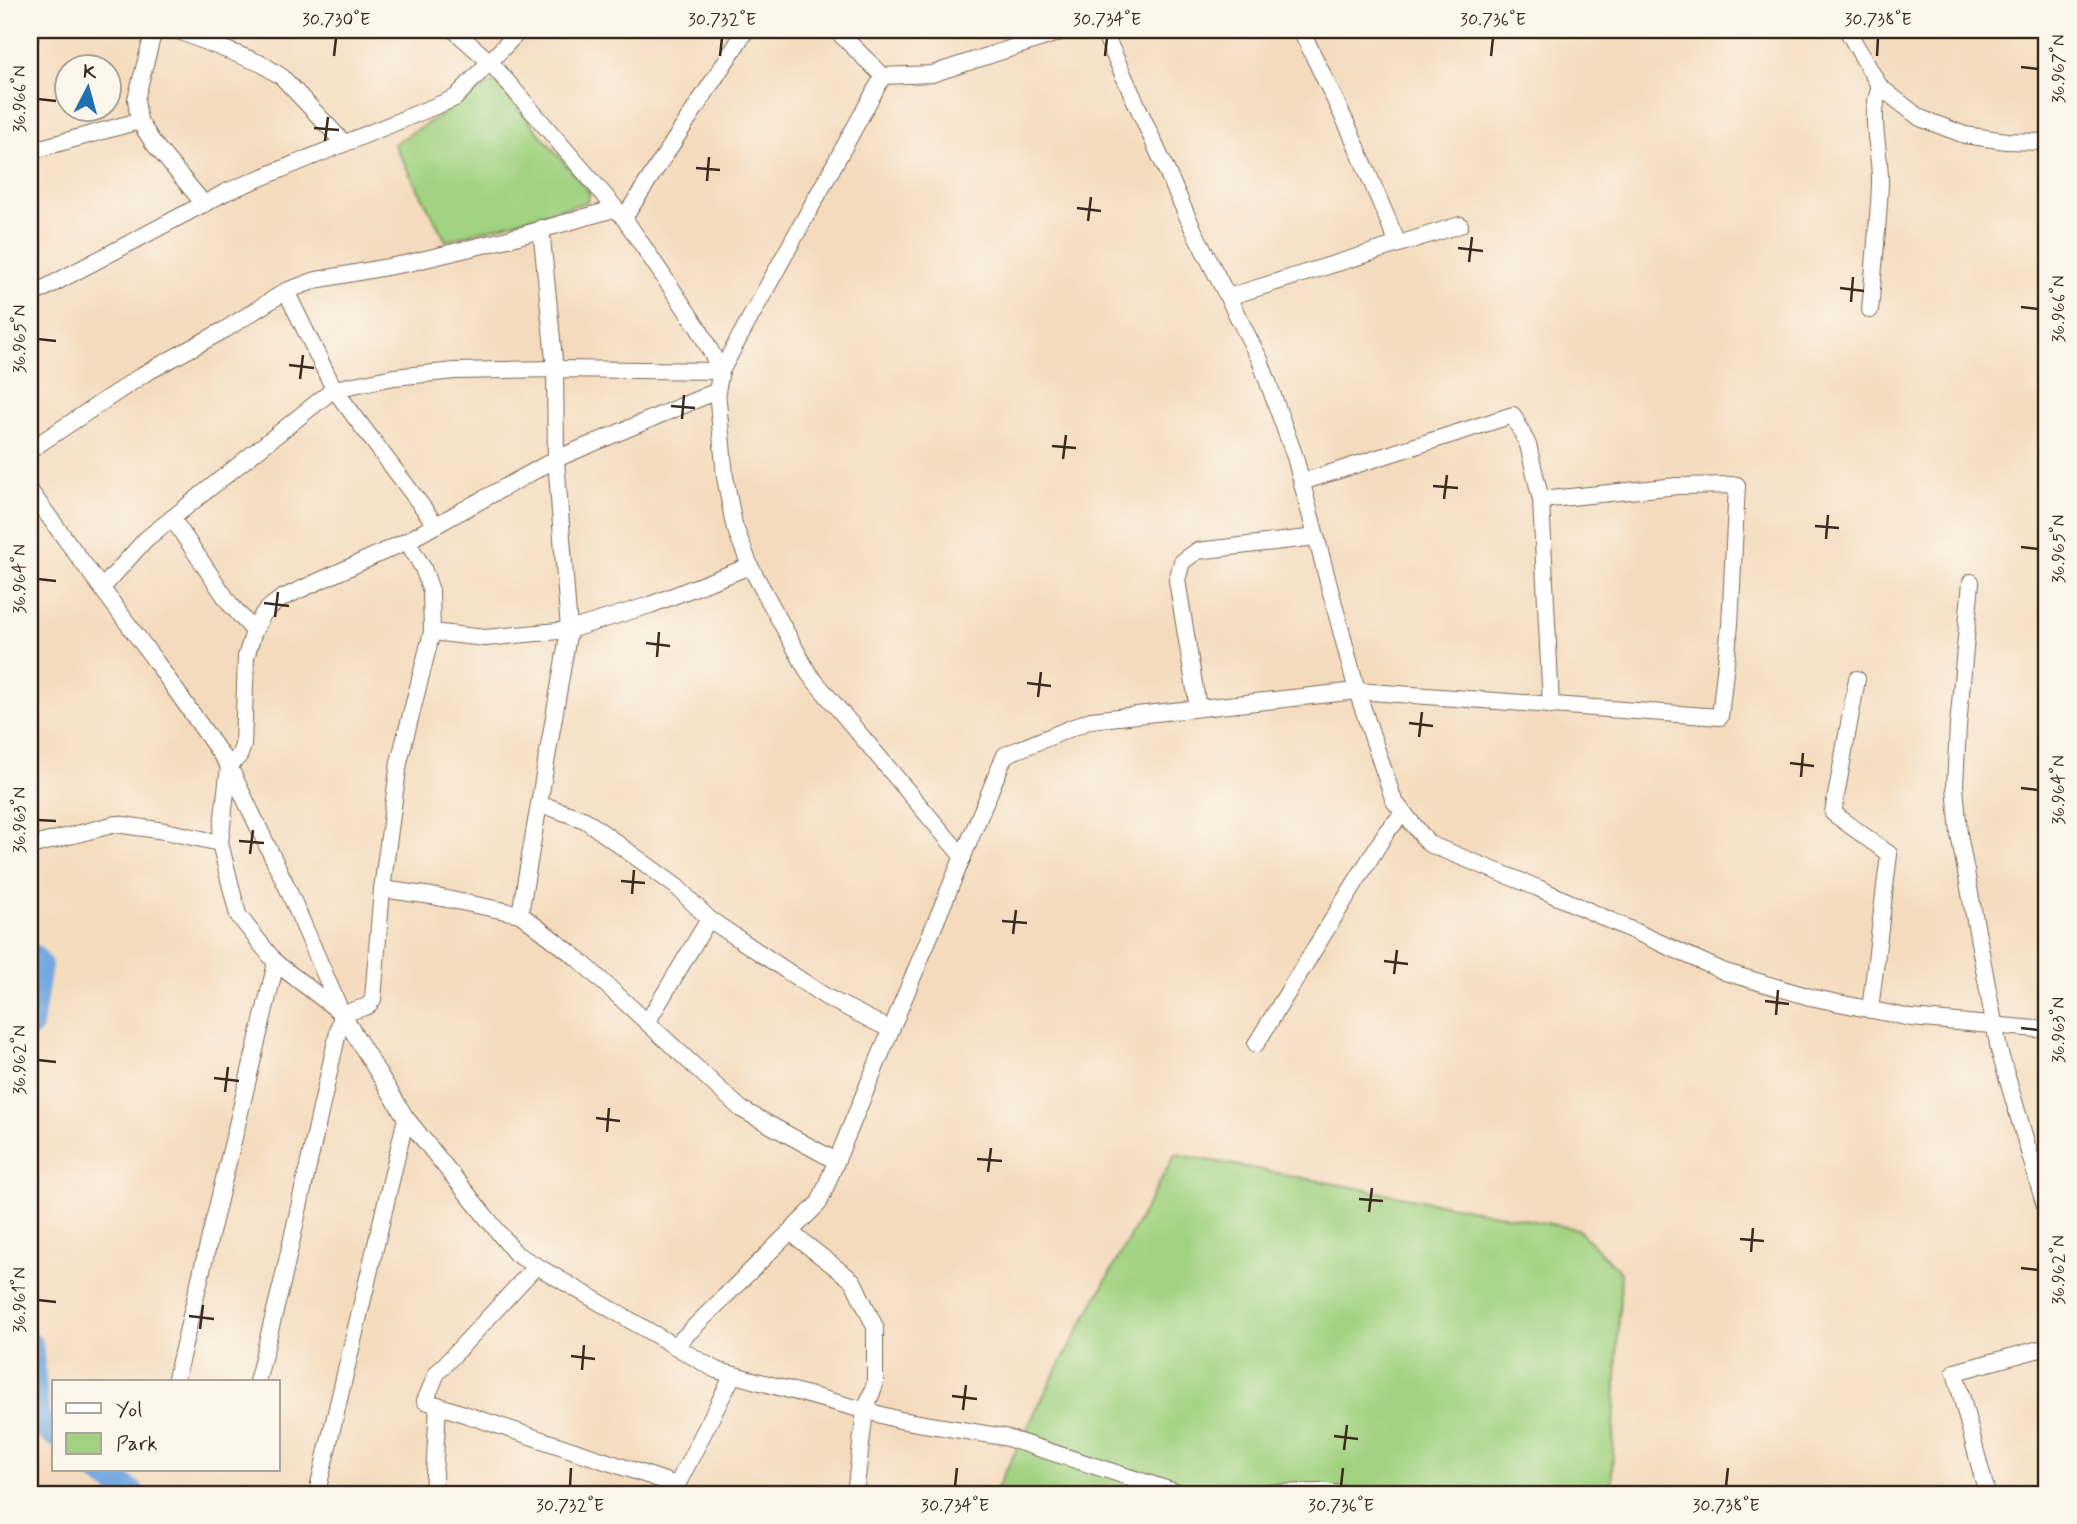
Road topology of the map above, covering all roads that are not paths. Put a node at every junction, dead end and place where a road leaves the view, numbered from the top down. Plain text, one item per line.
1 (32, 30) edge
2 (154, 30) edge
3 (176, 30) edge
4 (454, 30) edge
5 (520, 30) edge
6 (746, 30) edge
7 (1067, 30) edge
8 (1103, 30) edge
9 (1301, 30) edge
10 (1847, 30) edge
11 (843, 33) edge
12 (30, 40) edge
13 (490, 62) junction
14 (883, 76) junction
15 (1880, 86) junction
16 (139, 121) junction
17 (2047, 142) edge
18 (344, 144) junction
19 (30, 151) edge
20 (204, 204) junction
21 (619, 213) junction
22 (1460, 225) dead end
23 (541, 228) junction
24 (1398, 244) junction
25 (286, 291) junction
26 (30, 296) edge
27 (1228, 297) junction
28 (1870, 310) dead end
29 (555, 369) junction
30 (721, 370) junction
31 (334, 389) junction
32 (716, 391) junction
33 (30, 450) edge
34 (556, 459) junction
35 (1302, 482) junction
36 (30, 491) edge
37 (1541, 500) junction
38 (172, 518) junction
39 (436, 524) junction
40 (1316, 537) junction
41 (407, 541) junction
42 (750, 566) junction
43 (1971, 582) dead end
44 (102, 588) junction
45 (569, 630) junction
46 (254, 631) junction
47 (432, 632) junction
48 (1857, 679) dead end
49 (1357, 691) junction
50 (1551, 706) junction
51 (1198, 708) junction
52 (229, 766) junction
53 (539, 806) junction
54 (1404, 813) junction
55 (220, 843) junction
56 (30, 846) edge
57 (963, 858) junction
58 (382, 889) junction
59 (520, 914) junction
60 (709, 919) junction
61 (276, 964) junction
62 (1870, 1010) junction
63 (342, 1014) junction
64 (648, 1021) junction
65 (1996, 1026) junction
66 (891, 1030) junction
67 (2047, 1030) edge
68 (1256, 1044) dead end
69 (406, 1118) junction
70 (836, 1161) junction
71 (2042, 1171) edge
72 (2047, 1213) edge
73 (790, 1232) junction
74 (536, 1266) junction
75 (675, 1346) junction
76 (2047, 1346) edge
77 (733, 1375) junction
78 (175, 1380) edge
79 (258, 1380) edge
80 (438, 1405) junction
81 (865, 1411) junction
82 (317, 1488) dead end
83 (675, 1490) edge
84 (433, 1494) edge
85 (855, 1494) edge
86 (1182, 1494) edge
87 (1207, 1494) edge
88 (1343, 1494) edge
89 (1987, 1494) edge

1 - 12 street
2 - 16 street
3 - 18 street
4 - 13 street
5 - 13 street
6 - 21 street
7 - 14 street
8 - 27 street
9 - 24 street
10 - 15 street
11 - 14 street
13 - 18 street
13 - 21 street
14 - 30 street
15 - 17 street
15 - 28 street
16 - 19 street
16 - 20 street
18 - 20 street
20 - 26 street
21 - 23 street
21 - 30 street
22 - 24 street
23 - 25 street
23 - 29 street
24 - 27 street
25 - 31 street
25 - 33 street
27 - 35 street
29 - 30 street
29 - 31 street
29 - 34 street
30 - 32 street
31 - 38 street
31 - 39 street
32 - 34 street
32 - 42 street
34 - 39 street
34 - 45 street
35 - 37 street
35 - 40 street
36 - 44 street
37 - 50 street
37 - 50 street
38 - 44 street
38 - 46 street
39 - 41 street
40 - 49 street
40 - 51 street
41 - 46 street
41 - 47 street
42 - 45 street
42 - 57 street
43 - 65 street
44 - 52 street
45 - 47 street
45 - 53 street
46 - 52 street
47 - 58 street
48 - 62 street
49 - 50 street
49 - 51 street
49 - 54 street
51 - 57 street
52 - 55 street
52 - 63 street
53 - 59 street
53 - 60 street
54 - 62 street
54 - 68 street
55 - 56 street
55 - 61 street
57 - 66 street
58 - 59 street
58 - 63 street
59 - 64 street
60 - 64 street
60 - 66 street
61 - 63 street
61 - 78 street
62 - 65 street
63 - 69 street
63 - 79 street
64 - 70 street
65 - 67 street
65 - 71 street
66 - 70 street
69 - 74 street
69 - 82 street
70 - 73 street
71 - 72 street
73 - 75 street
73 - 81 street
74 - 75 street
74 - 80 street
75 - 77 street
76 - 89 street
77 - 81 street
77 - 83 street
80 - 83 street
80 - 84 street
81 - 85 street
81 - 86 street
87 - 88 street

